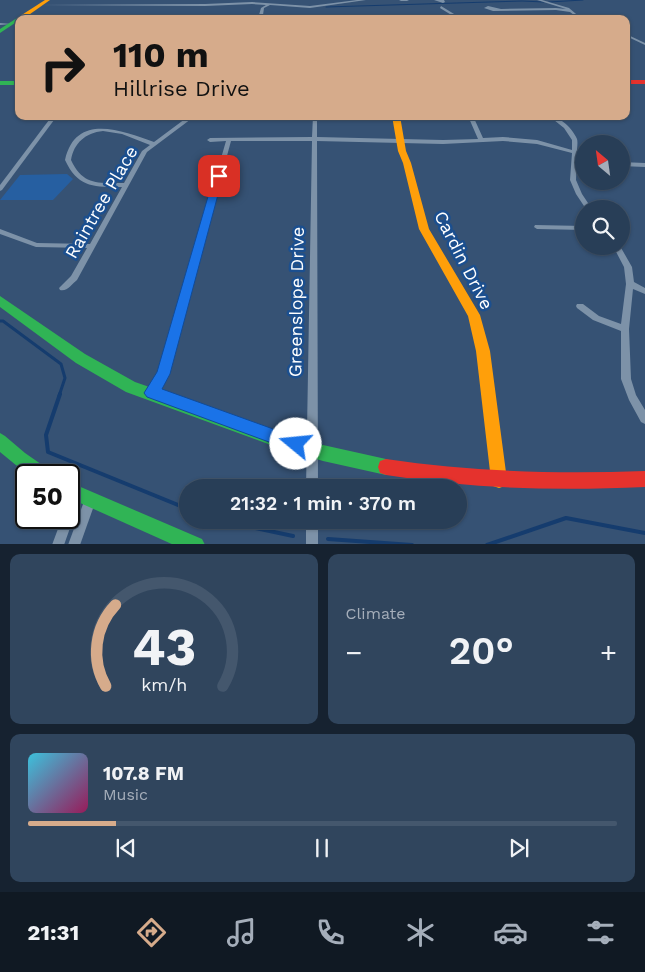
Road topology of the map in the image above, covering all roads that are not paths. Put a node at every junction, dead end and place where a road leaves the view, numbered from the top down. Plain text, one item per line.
1 (219, 0) edge
2 (303, 0) edge
3 (327, 0) edge
4 (364, 0) edge
5 (436, 0) edge
6 (442, 0) edge
7 (538, 0) edge
8 (44, 2) edge
9 (270, 4) junction
10 (216, 5) junction
11 (331, 5) junction
12 (302, 7) junction
13 (441, 7) dead end
14 (557, 8) junction
15 (498, 10) dead end
16 (23, 15) edge
17 (261, 15) dead end
18 (301, 15) edge
19 (453, 15) edge
20 (576, 15) edge
21 (12, 22) edge
22 (0, 31) edge
23 (630, 38) edge
24 (645, 44) edge
25 (630, 82) edge
26 (645, 82) edge
27 (0, 83) edge
28 (15, 83) edge
29 (53, 120) edge
30 (187, 120) edge
31 (315, 120) edge
32 (397, 120) edge
33 (472, 120) edge
34 (556, 120) edge
35 (481, 139) junction
36 (210, 140) dead end
37 (229, 140) junction
38 (315, 140) junction
39 (400, 140) junction
40 (154, 144) junction
41 (575, 152) junction
42 (630, 164) edge
43 (645, 165) edge
44 (125, 185) junction
45 (575, 187) edge
46 (0, 189) edge
47 (537, 227) dead end
48 (575, 228) edge
49 (0, 230) edge
50 (92, 246) junction
51 (621, 255) edge
52 (630, 284) junction
53 (63, 288) dead end
54 (645, 291) edge
55 (0, 301) edge
56 (580, 306) dead end
57 (625, 329) junction
58 (152, 393) junction
59 (645, 419) edge
60 (0, 441) edge
61 (312, 449) junction
62 (26, 464) edge
63 (312, 479) edge
64 (645, 479) edge
65 (499, 480) junction
66 (80, 496) edge
67 (90, 500) junction
68 (63, 529) edge
69 (312, 529) edge
70 (58, 544) edge
71 (74, 544) edge
72 (196, 544) edge
73 (312, 544) edge

1 - 10 street
2 - 12 street
3 - 11 street
4 - 11 street
5 - 6 street
7 - 14 street
8 - 10 street
8 - 16 street
9 - 10 street
9 - 12 street
9 - 17 street
11 - 12 street
12 - 18 street
13 - 19 street
14 - 15 street
14 - 20 street
21 - 22 street
23 - 24 street
25 - 26 street
27 - 28 street
29 - 46 street
30 - 40 street, Raintree Place
31 - 38 street, Greenslope Drive
32 - 39 street, Cardin Drive
33 - 35 street
34 - 41 street
35 - 39 street
35 - 41 street
36 - 37 street
37 - 38 street
37 - 58 street
38 - 39 street
38 - 61 street, Greenslope Drive
39 - 65 street, Cardin Drive
40 - 44 street, Raintree Place
40 - 44 street
41 - 45 street
42 - 43 street
44 - 50 street, Raintree Place
47 - 48 street
49 - 50 street
50 - 53 street, Raintree Place
51 - 52 street
52 - 54 street
52 - 57 street
55 - 58 street
56 - 57 street
57 - 59 street
58 - 61 street
60 - 62 street
61 - 63 street, Greenslope Drive
61 - 65 street
64 - 65 street
66 - 67 street
67 - 71 street
67 - 72 street
68 - 70 street
69 - 73 street

